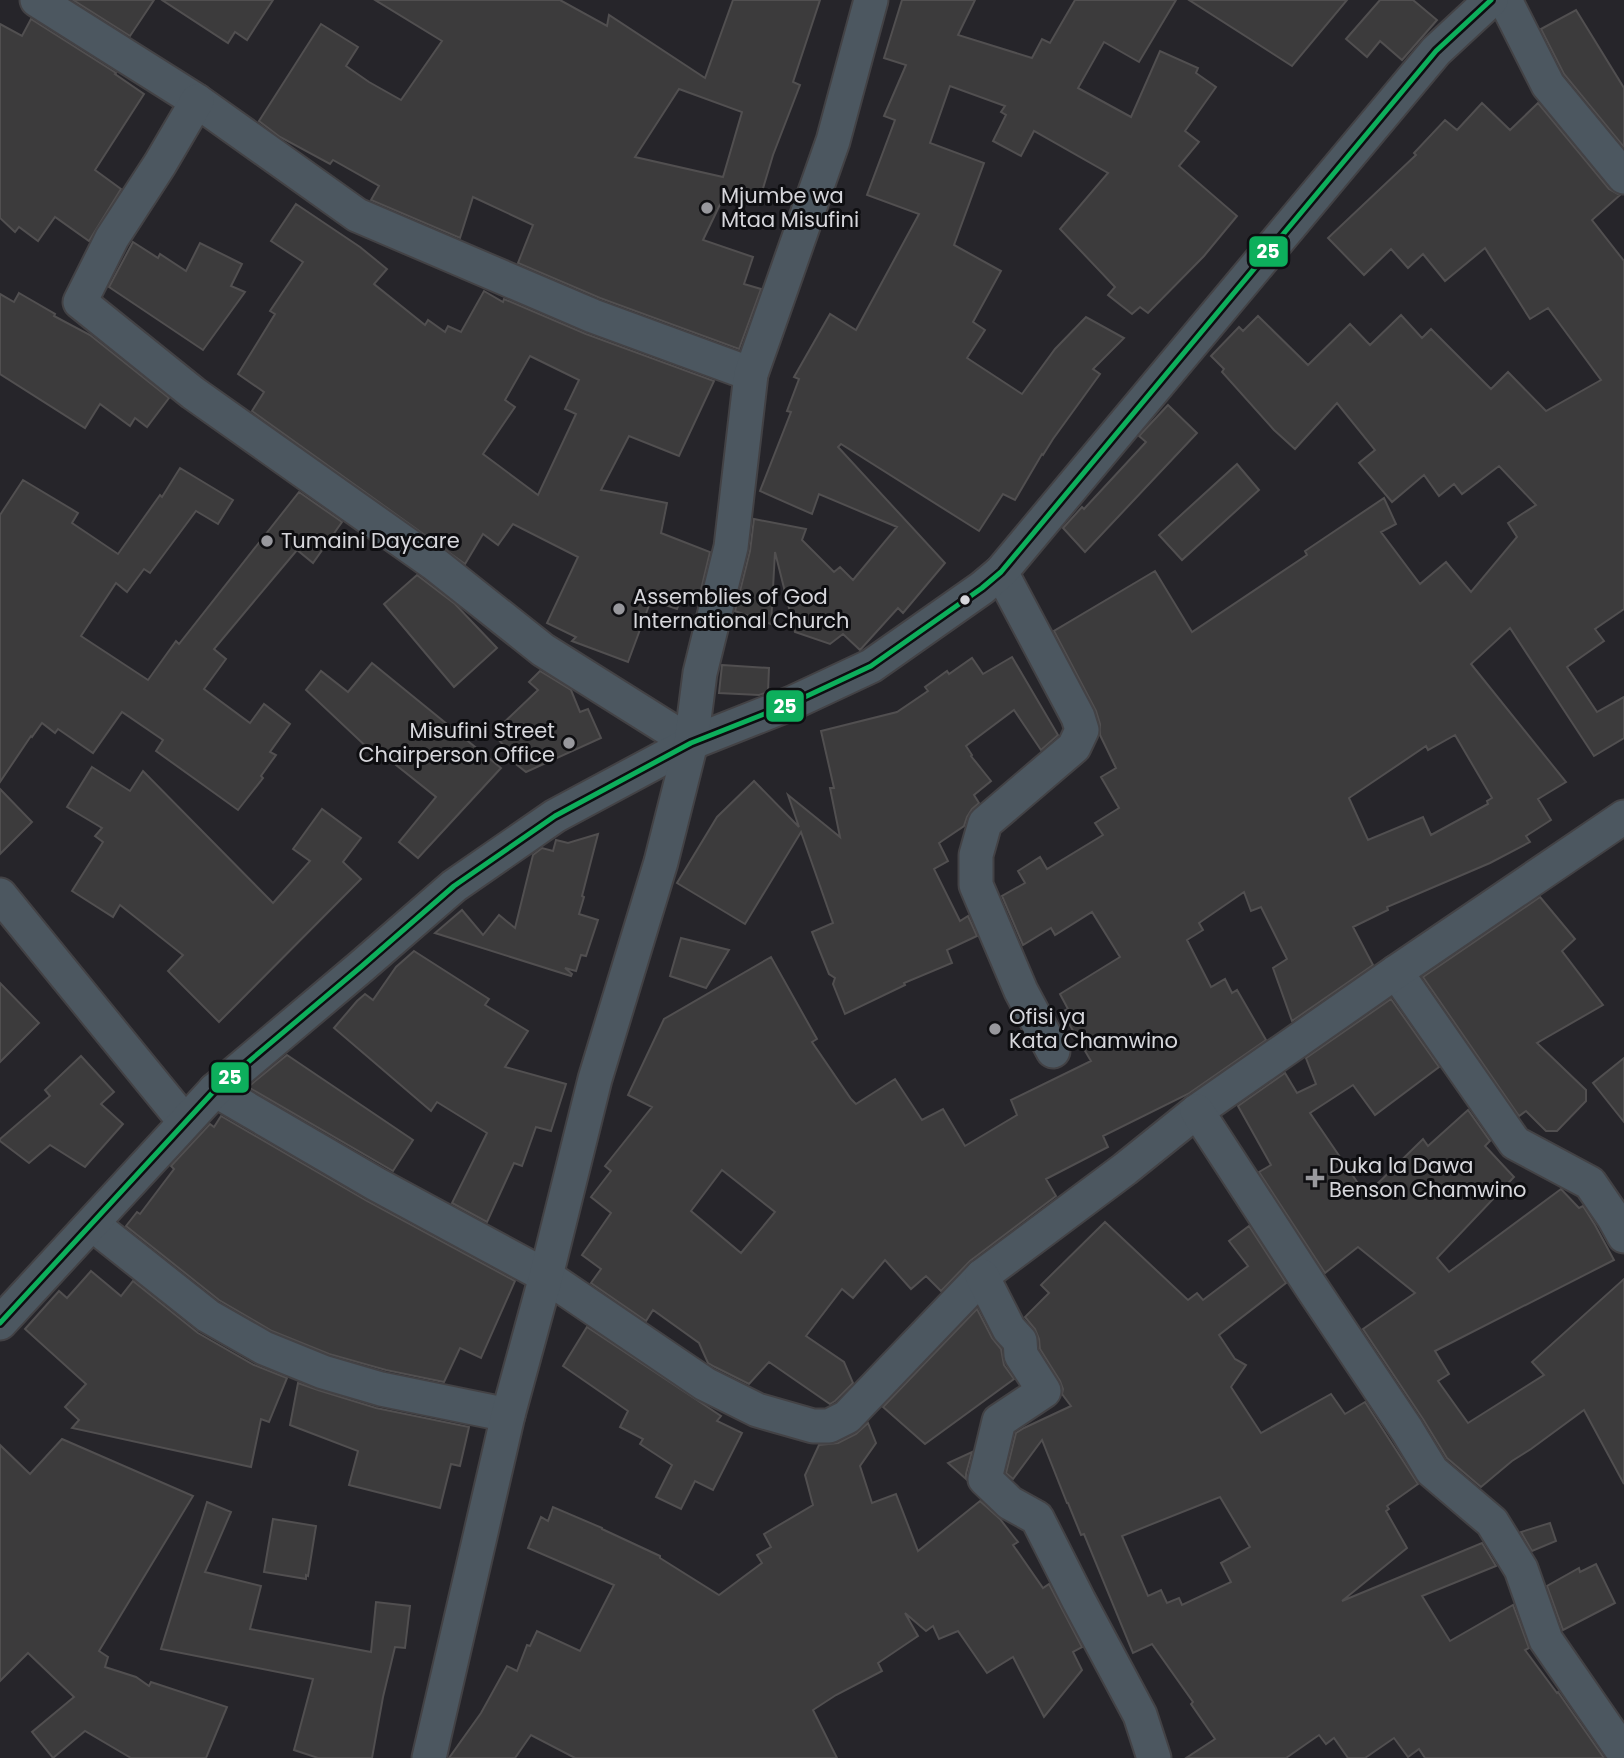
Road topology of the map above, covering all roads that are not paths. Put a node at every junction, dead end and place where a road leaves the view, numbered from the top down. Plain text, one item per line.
1 (37, 0) edge
2 (871, 0) edge
3 (1485, 3) edge
4 (197, 101) junction
5 (1624, 177) edge
6 (751, 374) junction
7 (1001, 572) junction
8 (691, 743) junction
9 (1624, 817) edge
10 (0, 895) edge
11 (1396, 972) junction
12 (1053, 1051) dead end
13 (215, 1090) junction
14 (1198, 1111) junction
15 (185, 1122) junction
16 (92, 1224) junction
17 (1624, 1236) edge
18 (547, 1276) junction
19 (982, 1276) junction
20 (0, 1323) edge
21 (508, 1415) junction
22 (1624, 1753) edge
23 (429, 1758) edge
24 (1154, 1758) edge

1 - 4 street
2 - 6 street
3 - 5 street
3 - 7 street
4 - 6 street
4 - 8 street
6 - 8 street
7 - 8 street
7 - 12 street
8 - 13 street
8 - 18 street
9 - 11 street
10 - 15 street
11 - 14 street
11 - 17 street
13 - 15 street
13 - 18 street
14 - 19 street
14 - 22 street
15 - 16 street
16 - 20 street
16 - 21 street
18 - 19 street
18 - 21 street
19 - 24 street
21 - 23 street

